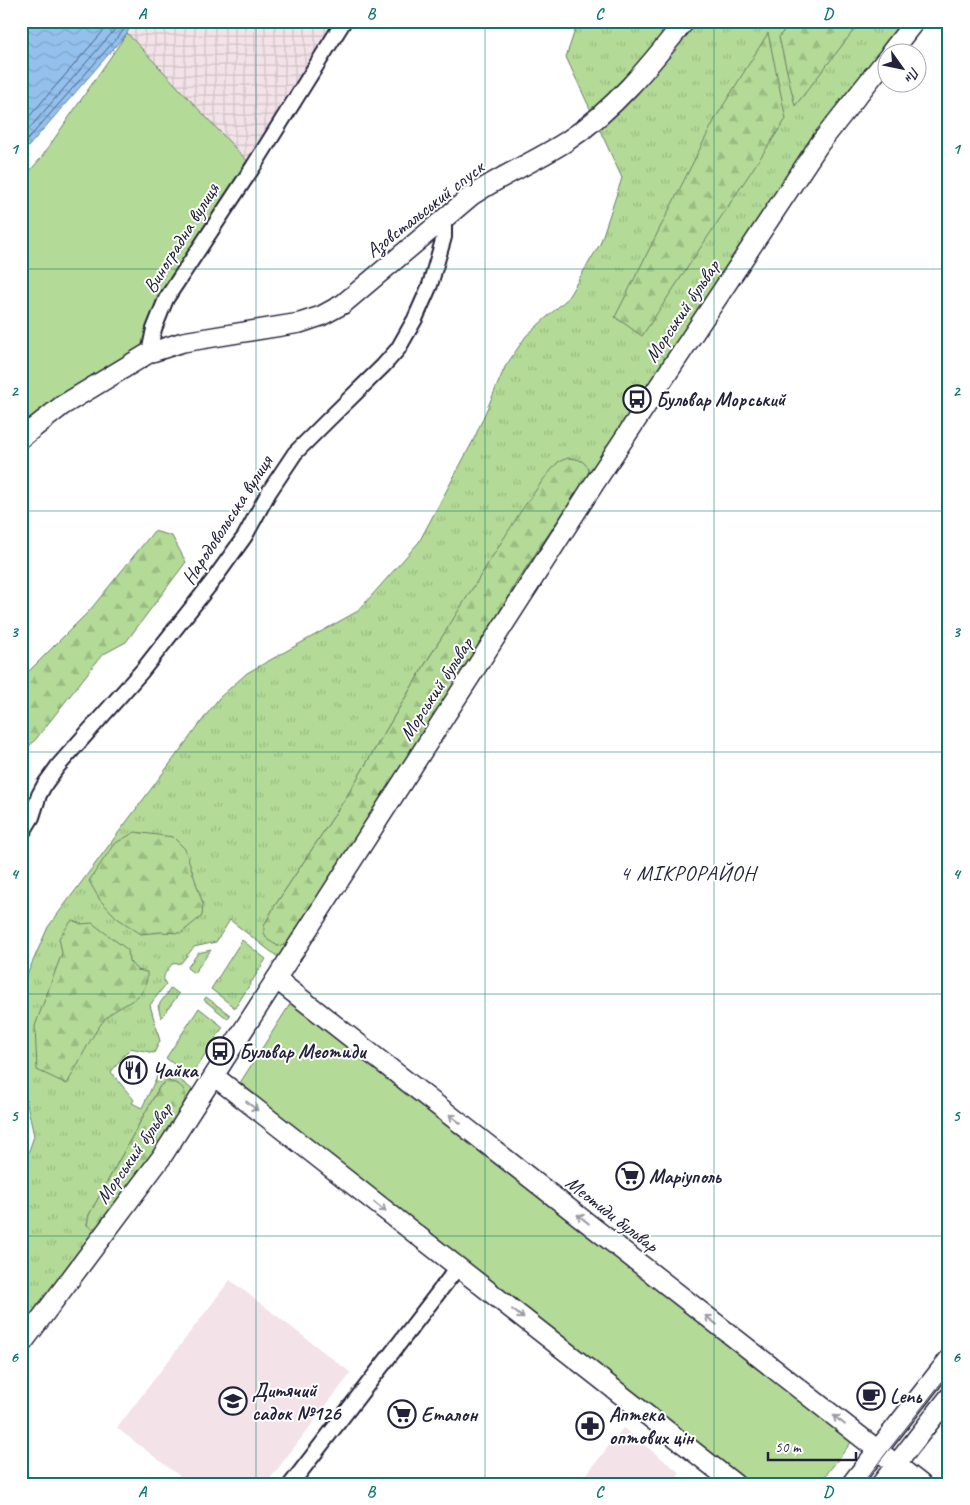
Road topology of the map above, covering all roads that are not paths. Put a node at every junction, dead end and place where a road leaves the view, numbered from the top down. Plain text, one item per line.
1 (344, 21) edge
2 (685, 21) edge
3 (915, 21) edge
4 (899, 42) edge
5 (878, 70) edge
6 (444, 218) junction
7 (149, 353) junction
8 (21, 438) edge
9 (21, 835) edge
10 (276, 979) junction
11 (214, 1076) junction
12 (458, 1267) junction
13 (21, 1344) edge
14 (949, 1359) edge
15 (949, 1397) edge
16 (878, 1450) junction
17 (896, 1464) junction
18 (291, 1484) edge
19 (734, 1484) edge
20 (851, 1484) edge
21 (881, 1484) edge
22 (921, 1484) edge

1 - 7 street, Виноградна вулиця
2 - 6 street, Азовстальський спуск
3 - 4 street
5 - 10 street, Морський бульвар
6 - 7 street, Азовстальський спуск
6 - 9 street, Народовольська вулиця
7 - 8 street
10 - 11 street, Морський бульвар
16 -> 10 street, Меотиди бульвар
11 -> 12 street
11 - 13 street, Морський бульвар
12 - 18 street
12 -> 19 street
14 - 16 street
15 - 17 street
16 - 17 street, Меотиди бульвар
16 - 20 street
17 - 21 street
17 - 22 street, Меотиди бульвар

